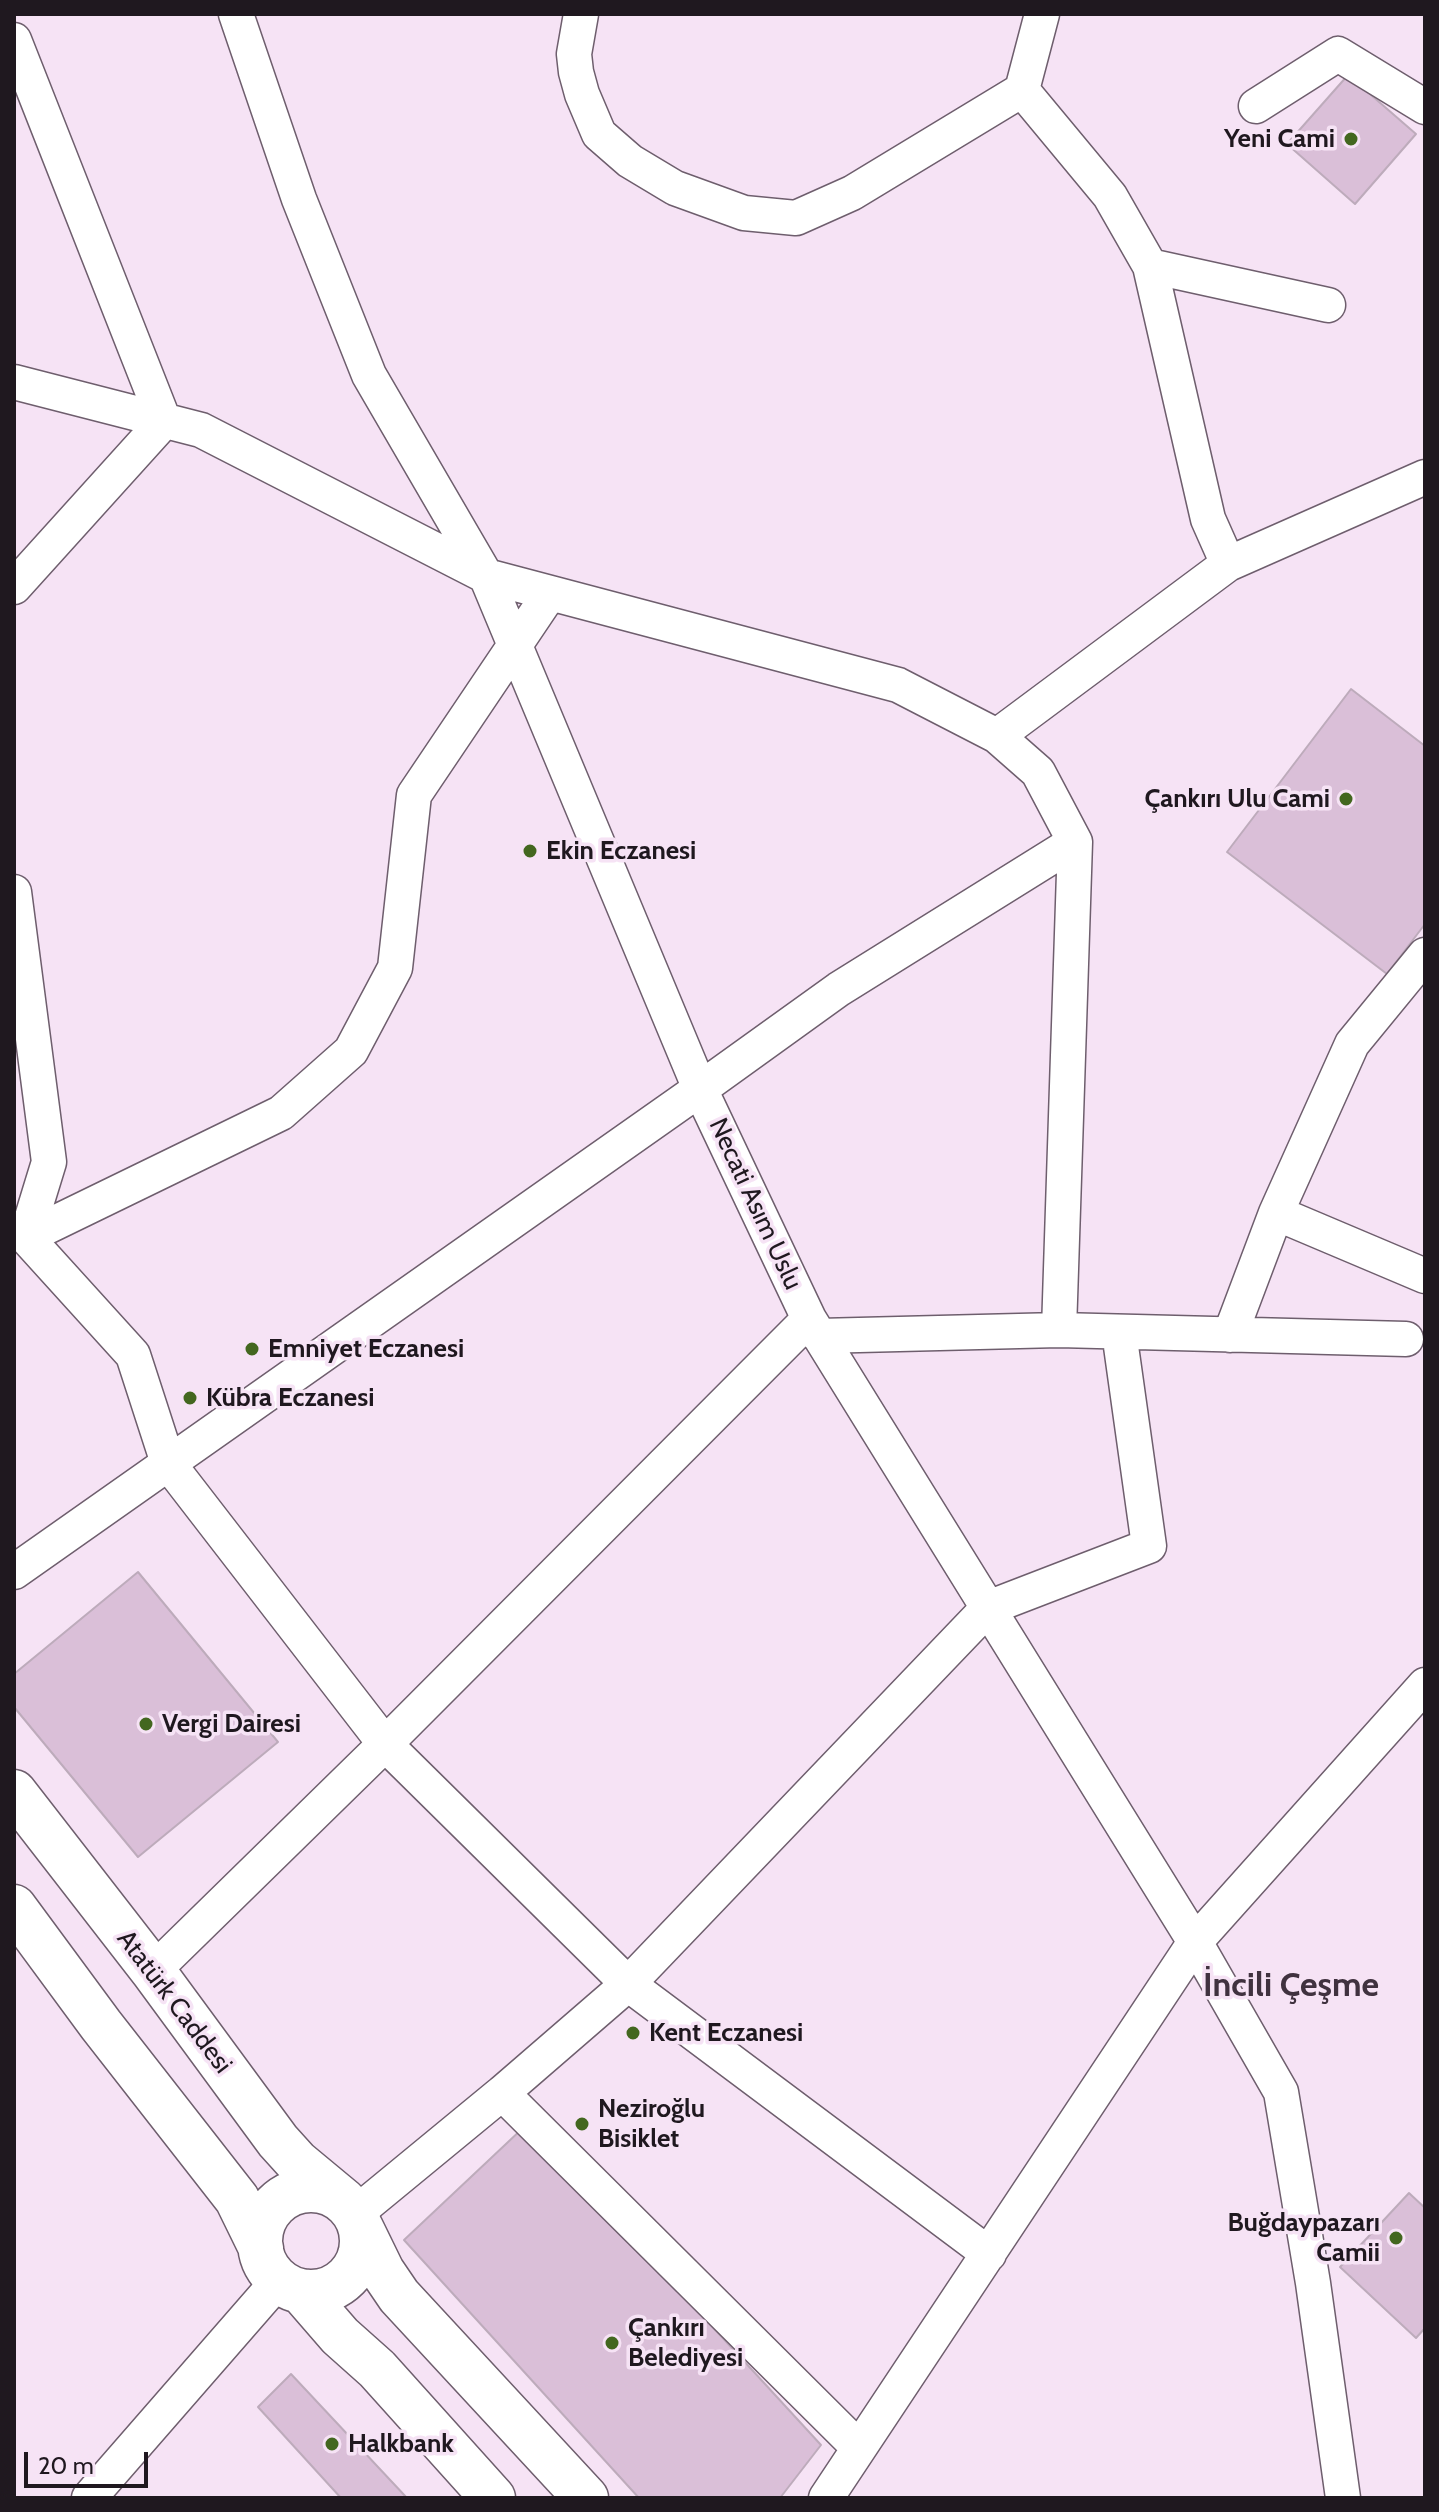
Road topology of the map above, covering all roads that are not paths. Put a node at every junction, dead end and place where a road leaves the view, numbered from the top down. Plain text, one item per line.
1 (236, 14) edge
2 (581, 14) edge
3 (1042, 14) edge
4 (14, 40) edge
5 (1022, 90) junction
6 (1256, 106) dead end
7 (1425, 107) edge
8 (1150, 266) junction
9 (1328, 305) dead end
10 (14, 382) edge
11 (164, 421) junction
12 (1425, 477) edge
13 (1228, 564) junction
14 (486, 576) junction
15 (14, 587) edge
16 (550, 593) junction
17 (515, 644) junction
18 (997, 736) junction
19 (1075, 842) junction
20 (14, 892) edge
21 (1425, 955) edge
22 (700, 1089) junction
23 (1276, 1213) junction
24 (18, 1236) edge
25 (1425, 1276) edge
26 (814, 1327) junction
27 (1059, 1330) junction
28 (1119, 1332) junction
29 (1230, 1335) junction
30 (1406, 1339) dead end
31 (168, 1463) junction
32 (14, 1572) edge
33 (988, 1608) junction
34 (1425, 1685) edge
35 (385, 1744) junction
36 (14, 1792) edge
37 (14, 1907) edge
38 (1195, 1942) junction
39 (153, 1971) junction
40 (628, 1984) junction
41 (502, 2093) junction
42 (353, 2214) junction
43 (989, 2254) junction
44 (280, 2273) junction
45 (859, 2448) junction
46 (89, 2498) edge
47 (493, 2498) edge
48 (586, 2498) edge
49 (826, 2498) edge
50 (1343, 2498) edge

1 - 14 street, Necati Asım Uslu
2 - 5 street
3 - 5 street
4 - 11 street
5 - 8 street
6 - 7 street
8 - 9 street
8 - 13 street
10 - 11 street
11 - 14 street
11 - 15 street
12 - 13 street
13 - 18 street
14 - 16 street
14 - 17 street, Necati Asım Uslu
16 - 17 street
16 - 18 street
17 - 22 street, Necati Asım Uslu
17 - 24 street
18 - 19 street
19 - 22 street
19 - 27 street
20 - 24 street
21 - 23 street
22 - 26 street, Necati Asım Uslu
22 - 31 street
23 - 25 street
23 - 29 street
24 - 31 street
26 - 27 street
26 - 33 street, Necati Asım Uslu
26 - 35 street
27 - 28 street
28 - 29 street
28 - 33 street
29 - 30 street
31 - 32 street
31 - 35 street
33 - 38 street, Necati Asım Uslu
33 - 40 street
34 - 38 street
35 - 39 street
35 - 40 street
36 - 39 main road, Atatürk Caddesi
37 - 44 main road
38 - 43 street
38 - 50 street, Necati Asım Uslu
39 - 42 main road, Atatürk Caddesi
40 - 41 street
40 - 43 street
41 - 42 street
41 - 45 street
42 - 44 main road
42 - 44 main road
42 - 48 main road, Atatürk Caddesi
43 - 45 street
44 - 46 street
44 - 47 main road
45 - 49 street

